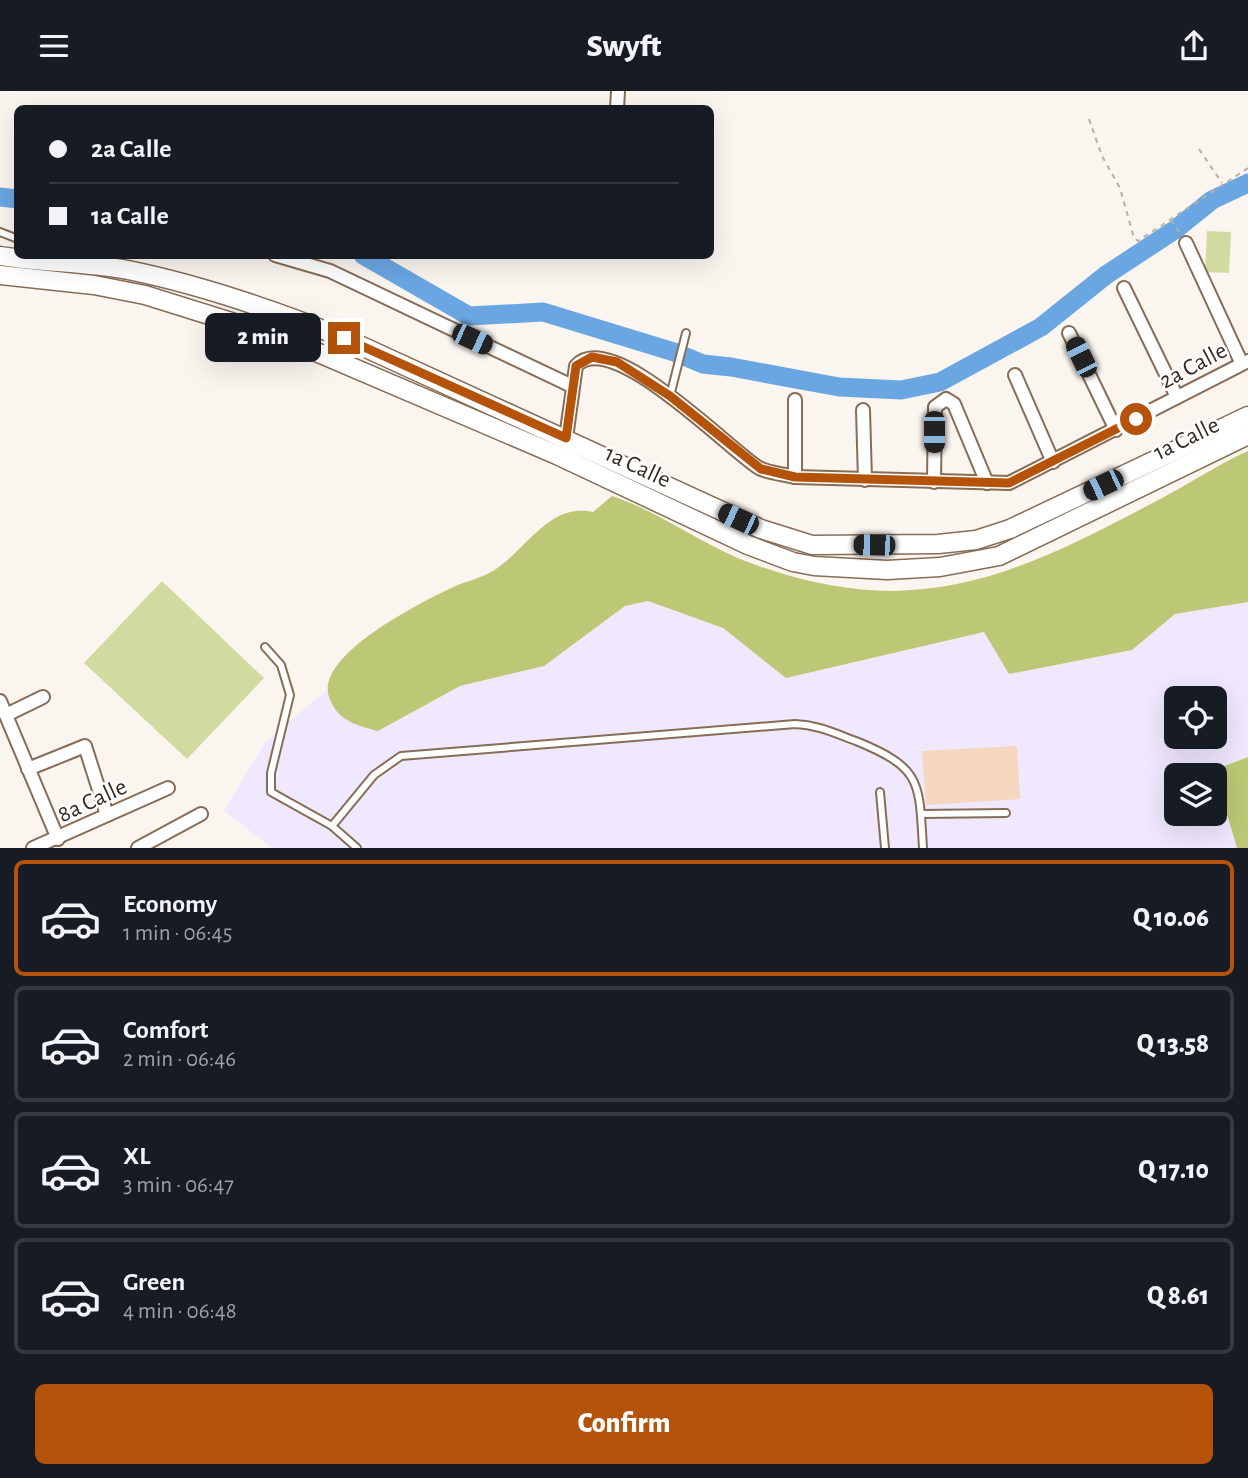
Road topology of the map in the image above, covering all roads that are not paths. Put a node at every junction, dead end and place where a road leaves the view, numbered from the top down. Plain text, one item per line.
1 (1184, 239) road end
2 (35, 259) edge
3 (289, 259) edge
4 (0, 275) edge
5 (1124, 288) dead end
6 (685, 333) dead end
7 (1069, 333) dead end
8 (1245, 361) edge
9 (1015, 375) dead end
10 (572, 386) junction
11 (670, 396) junction
12 (1177, 397) junction
13 (795, 400) dead end
14 (863, 410) dead end
15 (1248, 416) edge
16 (1116, 430) junction
17 (1248, 435) edge
18 (566, 438) junction
19 (1053, 462) junction
20 (795, 477) junction
21 (865, 481) junction
22 (934, 482) junction
23 (987, 483) junction
24 (265, 647) dead end
25 (43, 697) dead end
26 (0, 701) edge
27 (6, 715) junction
28 (28, 769) junction
29 (168, 788) dead end
30 (880, 792) dead end
31 (1006, 813) dead end
32 (201, 814) dead end
33 (921, 814) junction
34 (107, 815) junction
35 (332, 826) junction
36 (58, 839) junction
37 (33, 848) edge
38 (138, 848) edge
39 (357, 848) edge
40 (885, 848) edge
41 (923, 848) edge

1 - 8 street
2 - 18 main road, 1a Calle
3 - 10 street
4 - 17 main road, 1a Calle
5 - 12 street
6 - 11 lane
7 - 16 street
8 - 12 street, 2a Calle
9 - 19 street
10 - 11 street, 2a Calle
10 - 18 street
11 - 20 street, 2a Calle
12 - 16 street, 2a Calle
13 - 20 street
14 - 21 street
15 - 18 main road, 1a Calle
16 - 19 street, 2a Calle
19 - 23 street, 2a Calle
20 - 21 street, 2a Calle
21 - 22 street, 2a Calle
22 - 23 street, 2a Calle
22 - 23 street
24 - 35 lane
25 - 27 street
26 - 27 street
27 - 28 street
28 - 34 street
28 - 36 street
29 - 34 street, 8a Calle
30 - 40 lane
31 - 33 lane
32 - 38 street
33 - 35 lane
33 - 41 lane
34 - 36 street, 8a Calle
35 - 39 lane
36 - 37 street, 8a Calle

